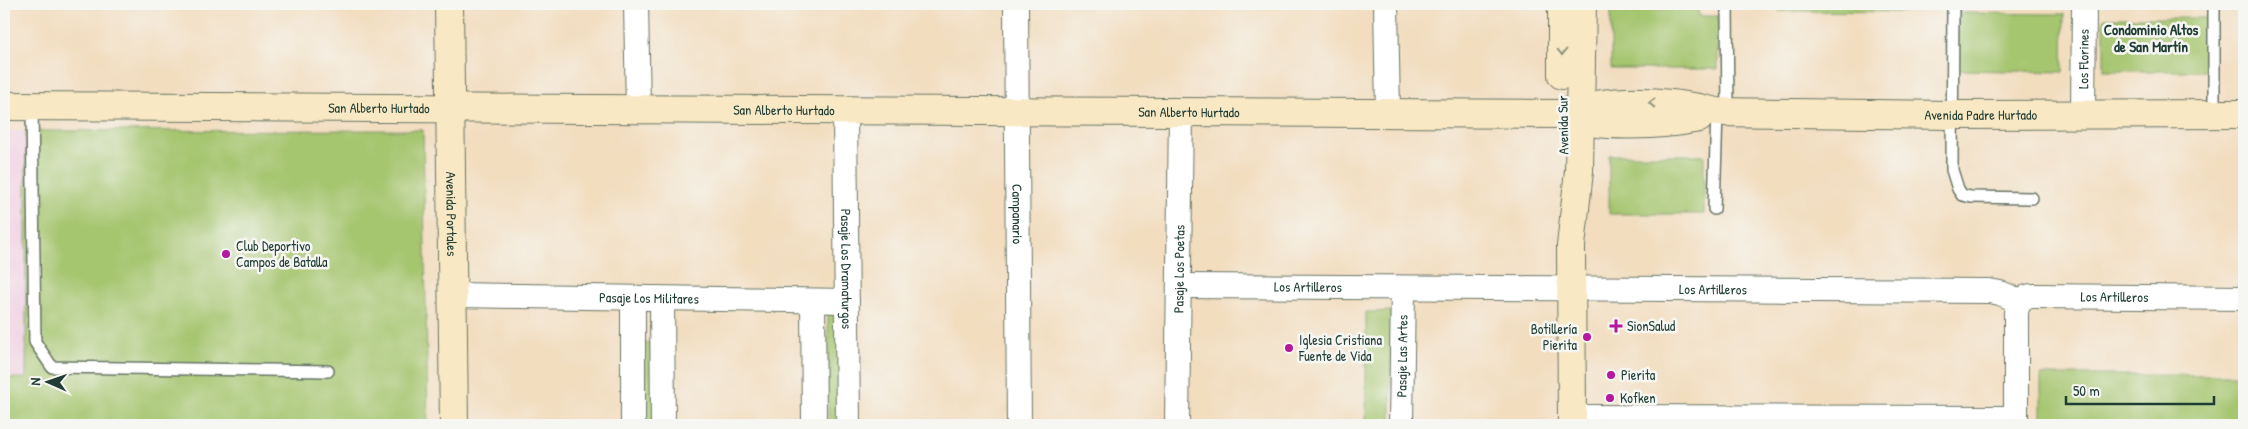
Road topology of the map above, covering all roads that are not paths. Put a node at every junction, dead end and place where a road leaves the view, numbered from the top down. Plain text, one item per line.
1 (449, 4) edge
2 (636, 4) edge
3 (1016, 4) edge
4 (1386, 4) edge
5 (1562, 4) edge
6 (1582, 4) edge
7 (1727, 4) edge
8 (1952, 4) edge
9 (2084, 4) edge
10 (2214, 4) edge
11 (4, 107) edge
12 (32, 107) junction
13 (450, 109) junction
14 (638, 110) junction
15 (845, 111) junction
16 (1017, 112) junction
17 (1181, 112) junction
18 (1723, 112) junction
19 (1388, 113) junction
20 (1574, 114) junction
21 (2082, 114) junction
22 (2214, 114) junction
23 (2244, 114) edge
24 (1952, 115) junction
25 (2032, 198) dead end
26 (1714, 209) dead end
27 (1179, 286) junction
28 (1403, 288) junction
29 (1572, 290) junction
30 (452, 295) junction
31 (633, 298) junction
32 (662, 298) junction
33 (2244, 298) edge
34 (813, 301) junction
35 (2020, 301) junction
36 (847, 302) junction
37 (328, 370) dead end
38 (1572, 421) edge
39 (2016, 421) edge
40 (454, 425) edge
41 (633, 425) edge
42 (663, 425) edge
43 (814, 425) edge
44 (848, 425) edge
45 (1019, 425) edge
46 (1177, 425) edge
47 (1401, 425) edge

1 - 13 main road, Avenida Portales
2 - 14 street
3 - 16 street, Campanario
4 - 19 street
5 -> 20 main road, Avenida Sur
6 - 20 main road, Avenida Sur
7 - 18 lane
8 - 24 lane
9 - 21 street, Los Florines
10 - 22 lane
11 - 12 main road, San Alberto Hurtado
12 - 13 main road, San Alberto Hurtado
12 - 37 lane
13 - 14 main road, San Alberto Hurtado
13 - 30 main road, Avenida Portales
14 - 15 main road, San Alberto Hurtado
15 - 16 main road, San Alberto Hurtado
15 - 36 street, Pasaje Los Dramaturgos
16 - 17 main road, San Alberto Hurtado
16 - 45 street, Campanario
17 - 19 main road, San Alberto Hurtado
17 - 27 street, Pasaje Los Poetas
18 - 20 main road, Avenida Padre Hurtado
18 - 24 main road, Avenida Padre Hurtado
18 - 26 lane
19 - 20 main road, San Alberto Hurtado
20 - 29 main road, Avenida Sur
21 - 22 main road, Avenida Padre Hurtado
21 - 24 main road, Avenida Padre Hurtado
22 - 23 main road, Avenida Padre Hurtado
24 - 25 lane
27 - 28 street, Los Artilleros
27 - 46 street, Pasaje Los Poetas
28 - 29 street, Los Artilleros
28 - 47 street, Pasaje Las Artes
29 - 35 street, Los Artilleros
29 - 38 main road, Avenida Sur
30 - 31 street, Pasaje Los Militares
30 - 40 main road, Avenida Portales
31 - 32 street, Pasaje Los Militares
31 - 41 street
32 - 34 street, Pasaje Los Militares
32 - 42 street
33 - 35 street, Los Artilleros
34 - 36 street, Pasaje Los Militares
34 - 43 street
35 - 39 street
36 - 44 street, Pasaje Los Dramaturgos
38 - 39 street

